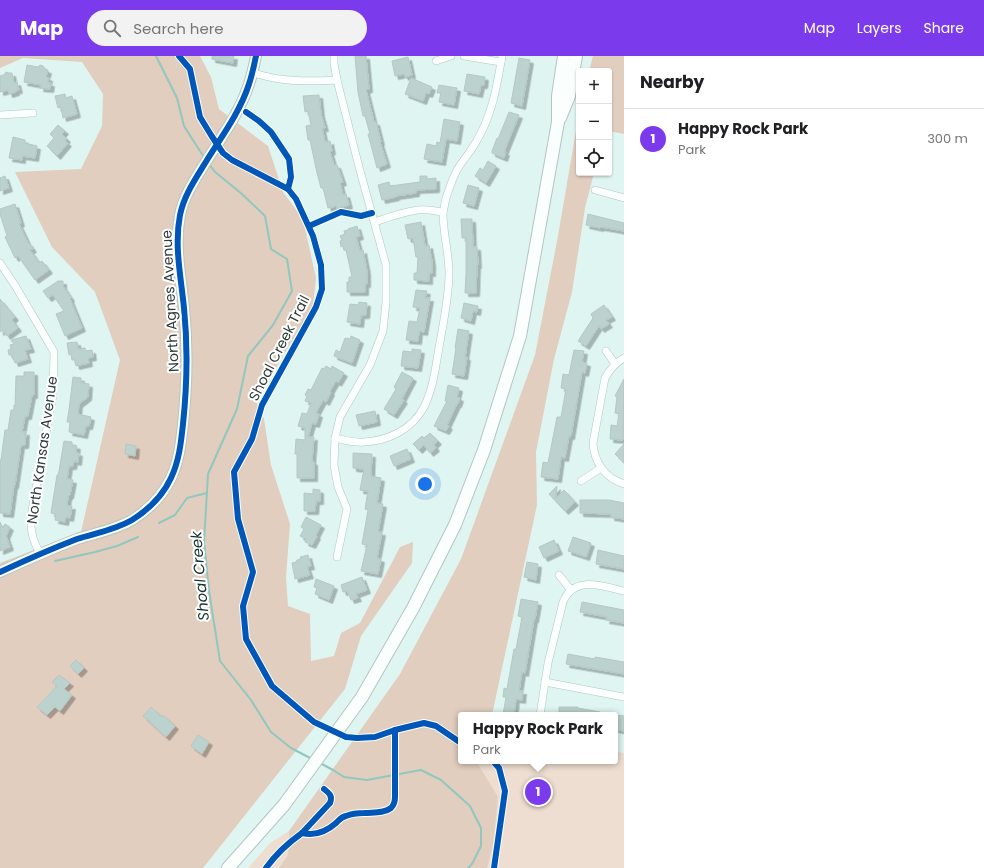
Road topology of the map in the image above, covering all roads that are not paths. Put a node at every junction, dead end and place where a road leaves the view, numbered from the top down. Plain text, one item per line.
1 (256, 56) edge
2 (334, 56) edge
3 (450, 56) edge
4 (464, 56) edge
5 (564, 56) edge
6 (576, 56) edge
7 (502, 59) edge
8 (436, 61) dead end
9 (252, 73) junction
10 (337, 80) junction
11 (33, 113) dead end
12 (0, 115) edge
13 (558, 122) junction
14 (595, 190) dead end
15 (624, 198) edge
16 (443, 212) junction
17 (375, 222) junction
18 (0, 263) edge
19 (606, 351) dead end
20 (624, 358) edge
21 (615, 364) junction
22 (335, 438) junction
23 (601, 468) junction
24 (581, 481) dead end
25 (624, 484) edge
26 (40, 553) junction
27 (337, 557) dead end
28 (0, 572) edge
29 (559, 575) dead end
30 (571, 590) junction
31 (624, 591) edge
32 (545, 682) junction
33 (624, 697) edge
34 (540, 712) edge
35 (228, 868) edge

1 - 9 street, North Agnes Avenue
2 - 10 street
3 - 8 street
4 - 7 street
5 - 13 main road
6 - 13 main road
7 - 16 street
9 - 10 street
9 - 26 street, North Agnes Avenue
10 - 17 street
11 - 12 street
13 - 35 main road
14 - 15 street
16 - 17 street
16 - 22 street
17 - 22 street
18 - 26 street, North Kansas Avenue
19 - 21 street
20 - 21 street
21 - 23 street
22 - 27 street
23 - 24 street
23 - 25 street
26 - 28 street, North Agnes Avenue
29 - 30 street
30 - 31 street
30 - 32 street
32 - 33 street
32 - 34 street

